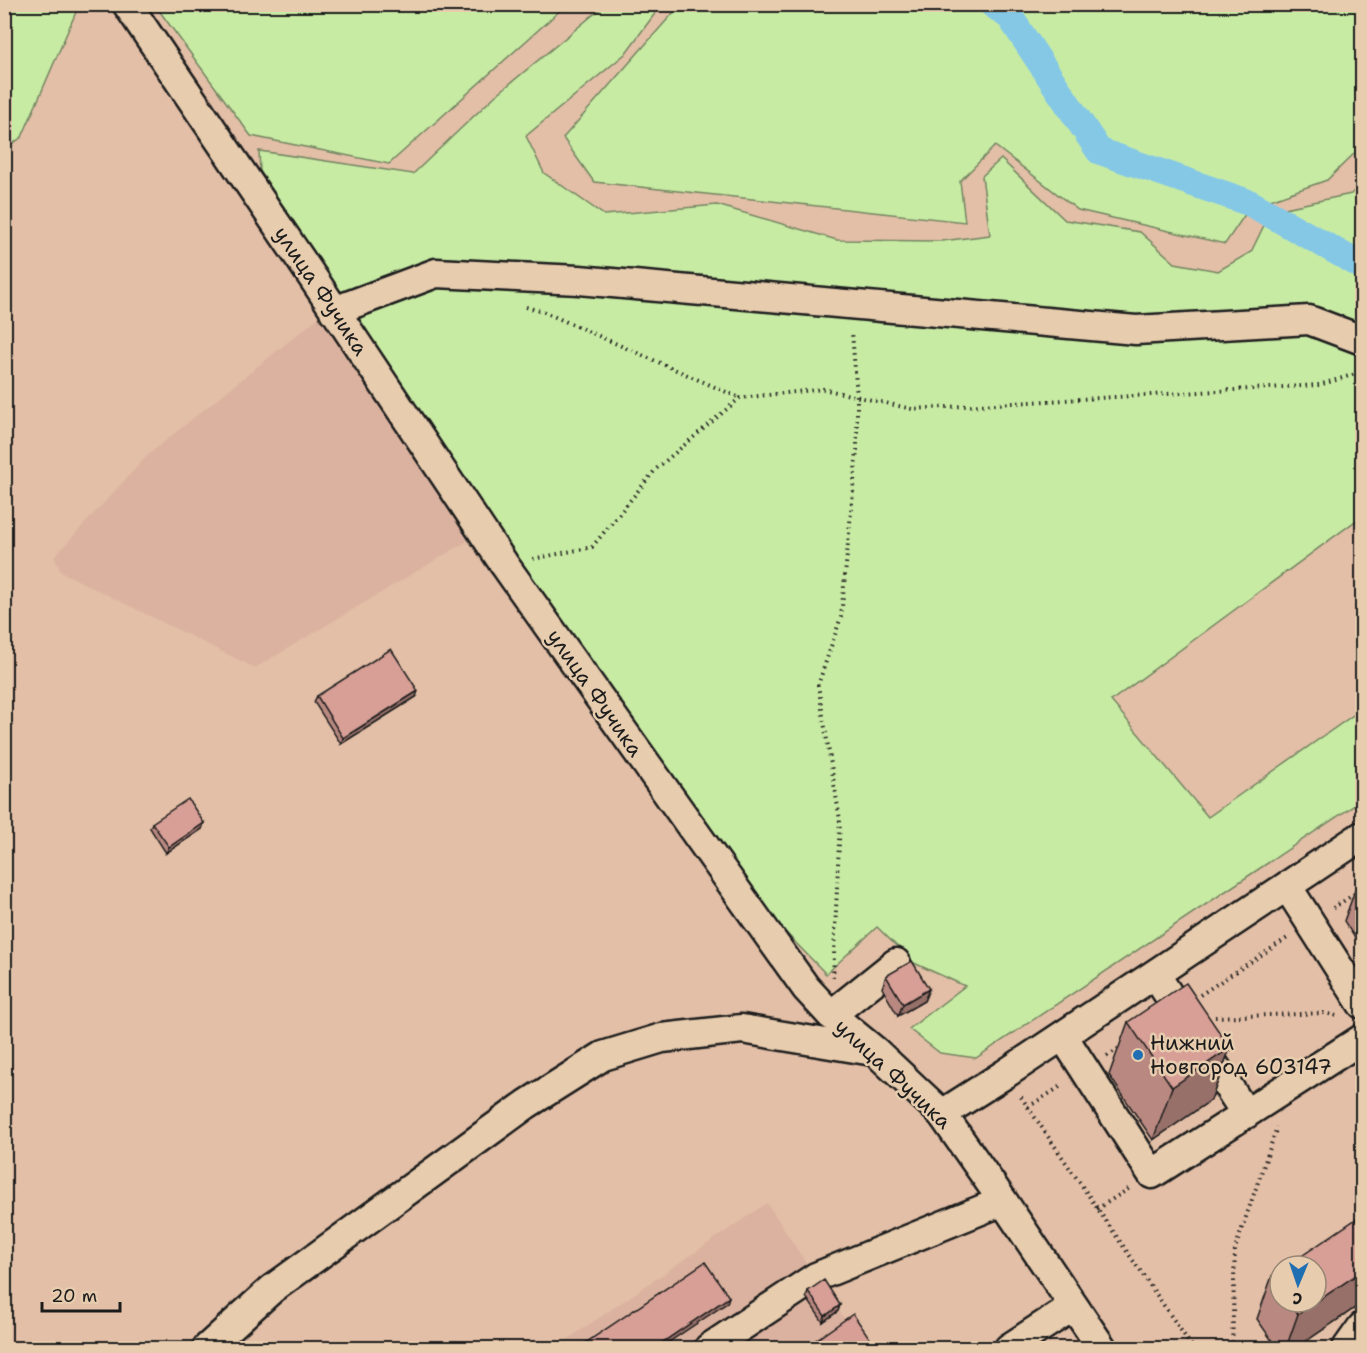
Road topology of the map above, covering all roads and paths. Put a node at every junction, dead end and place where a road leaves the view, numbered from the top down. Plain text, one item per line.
1 (127, 4) edge
2 (849, 304) junction
3 (522, 306) dead end
4 (334, 311) junction
5 (1362, 340) edge
6 (1362, 372) edge
7 (857, 397) junction
8 (740, 398) junction
9 (504, 564) junction
10 (1362, 836) edge
11 (1287, 886) junction
12 (896, 963) dead end
13 (1155, 974) junction
14 (831, 1015) junction
15 (1184, 1018) junction
16 (1356, 1020) edge
17 (1063, 1036) junction
18 (875, 1051) junction
19 (1005, 1074) junction
20 (1291, 1084) junction
21 (942, 1114) junction
22 (1245, 1114) junction
23 (1152, 1174) junction
24 (1003, 1201) junction
25 (1098, 1209) junction
26 (1072, 1307) junction
27 (1362, 1327) edge
28 (207, 1348) edge
29 (709, 1348) edge
30 (1009, 1348) edge
31 (1102, 1348) edge
32 (1193, 1348) edge
33 (1232, 1348) edge
34 (1347, 1348) edge

1 - 4 street, улица Фучика
2 - 4 street
2 - 5 street
2 - 7 path
3 - 8 path
4 - 9 street, улица Фучика
6 - 7 path
7 - 8 path
7 - 14 path
8 - 9 path
9 - 14 street, улица Фучика
10 - 11 street
11 - 13 street
11 - 16 street
12 - 14 street
13 - 15 street
13 - 17 street
14 - 18 street, улица Фучика
15 - 16 path
15 - 22 street
16 - 20 street
17 - 19 street
17 - 23 street
18 - 21 street, улица Фучика
18 - 28 street
19 - 21 street
19 - 25 path
20 - 22 street
20 - 33 path
21 - 24 street, улица Фучика
22 - 23 street
23 - 25 path
24 - 26 street, улица Фучика
24 - 29 street
25 - 32 path
26 - 30 street
26 - 31 street, улица Фучика
27 - 34 street

